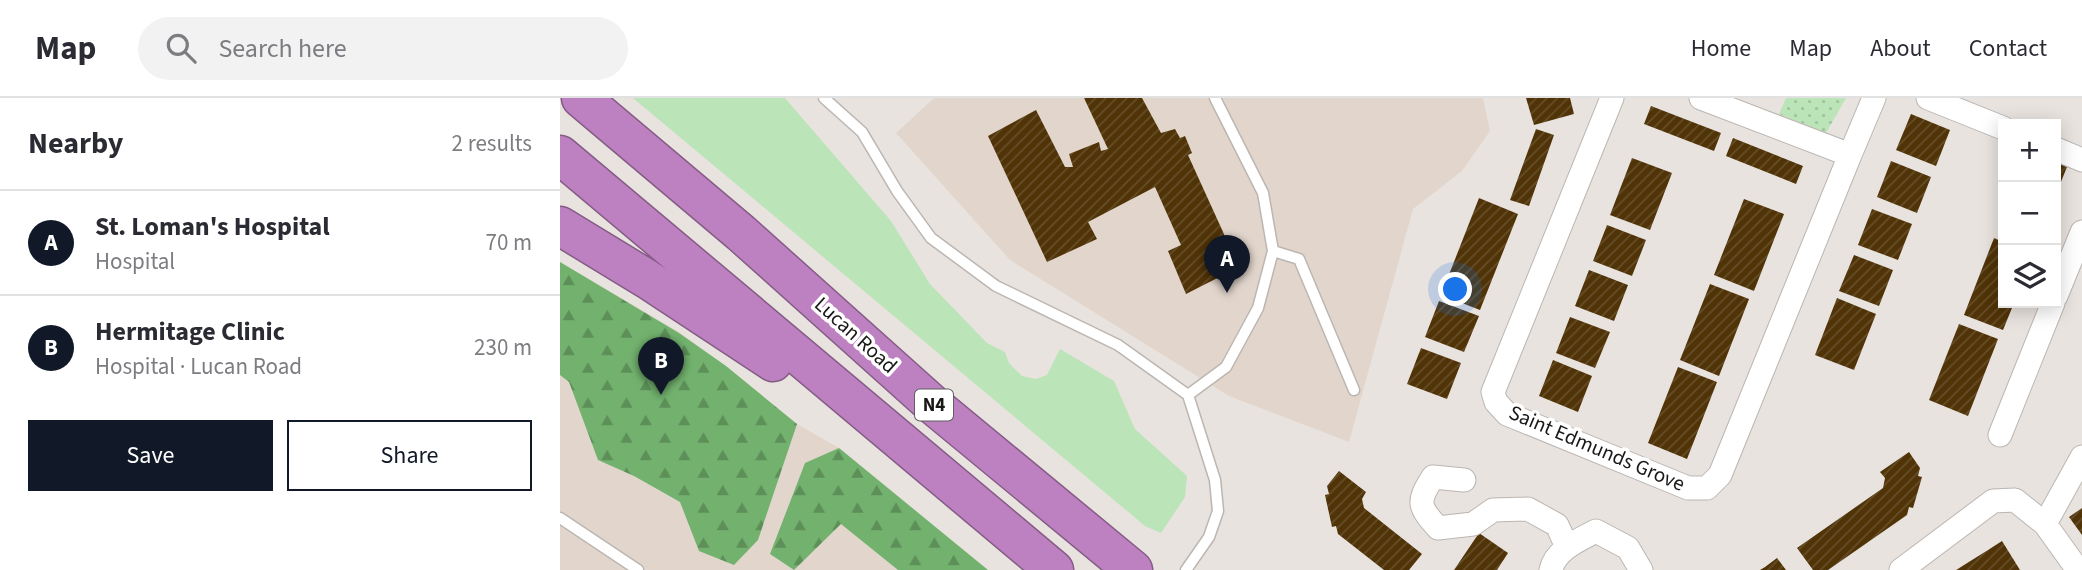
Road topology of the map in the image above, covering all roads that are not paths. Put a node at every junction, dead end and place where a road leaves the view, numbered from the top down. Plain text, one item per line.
1 (581, 98) edge
2 (589, 98) edge
3 (824, 98) edge
4 (1215, 98) edge
5 (1612, 98) edge
6 (1701, 98) edge
7 (1874, 98) edge
8 (1928, 98) edge
9 (1998, 126) edge
10 (630, 139) junction
11 (2061, 151) edge
12 (560, 155) edge
13 (1850, 155) junction
14 (2082, 160) edge
15 (560, 226) edge
16 (2082, 232) edge
17 (1273, 251) junction
18 (2061, 284) edge
19 (2051, 308) edge
20 (1354, 390) dead end
21 (1188, 395) junction
22 (2000, 435) dead end
23 (2082, 457) edge
24 (923, 462) junction
25 (1464, 480) dead end
26 (560, 518) edge
27 (2045, 524) junction
28 (1567, 547) junction
29 (638, 570) edge
30 (1054, 570) edge
31 (1133, 570) edge
32 (1186, 570) edge
33 (1551, 570) edge
34 (1641, 570) edge
35 (1901, 570) edge
36 (2078, 570) edge

1 - 10 highway, Lucan Road / N4
2 - 10 highway
3 - 21 lane
4 - 17 lane
5 - 13 street, Saint Edmunds Grove
6 - 13 street
7 - 13 street, Saint Edmunds Grove
8 - 9 street
10 - 31 highway, Lucan Road / N4
11 - 14 street
12 - 24 highway, N4
15 - 24 highway
16 - 18 street
17 - 20 lane
17 - 21 lane
19 - 22 street
21 - 32 lane
23 - 27 street
24 - 30 highway, N4
25 - 28 street
26 - 29 lane
27 - 35 street
27 - 36 street
28 - 33 street
28 - 34 street

